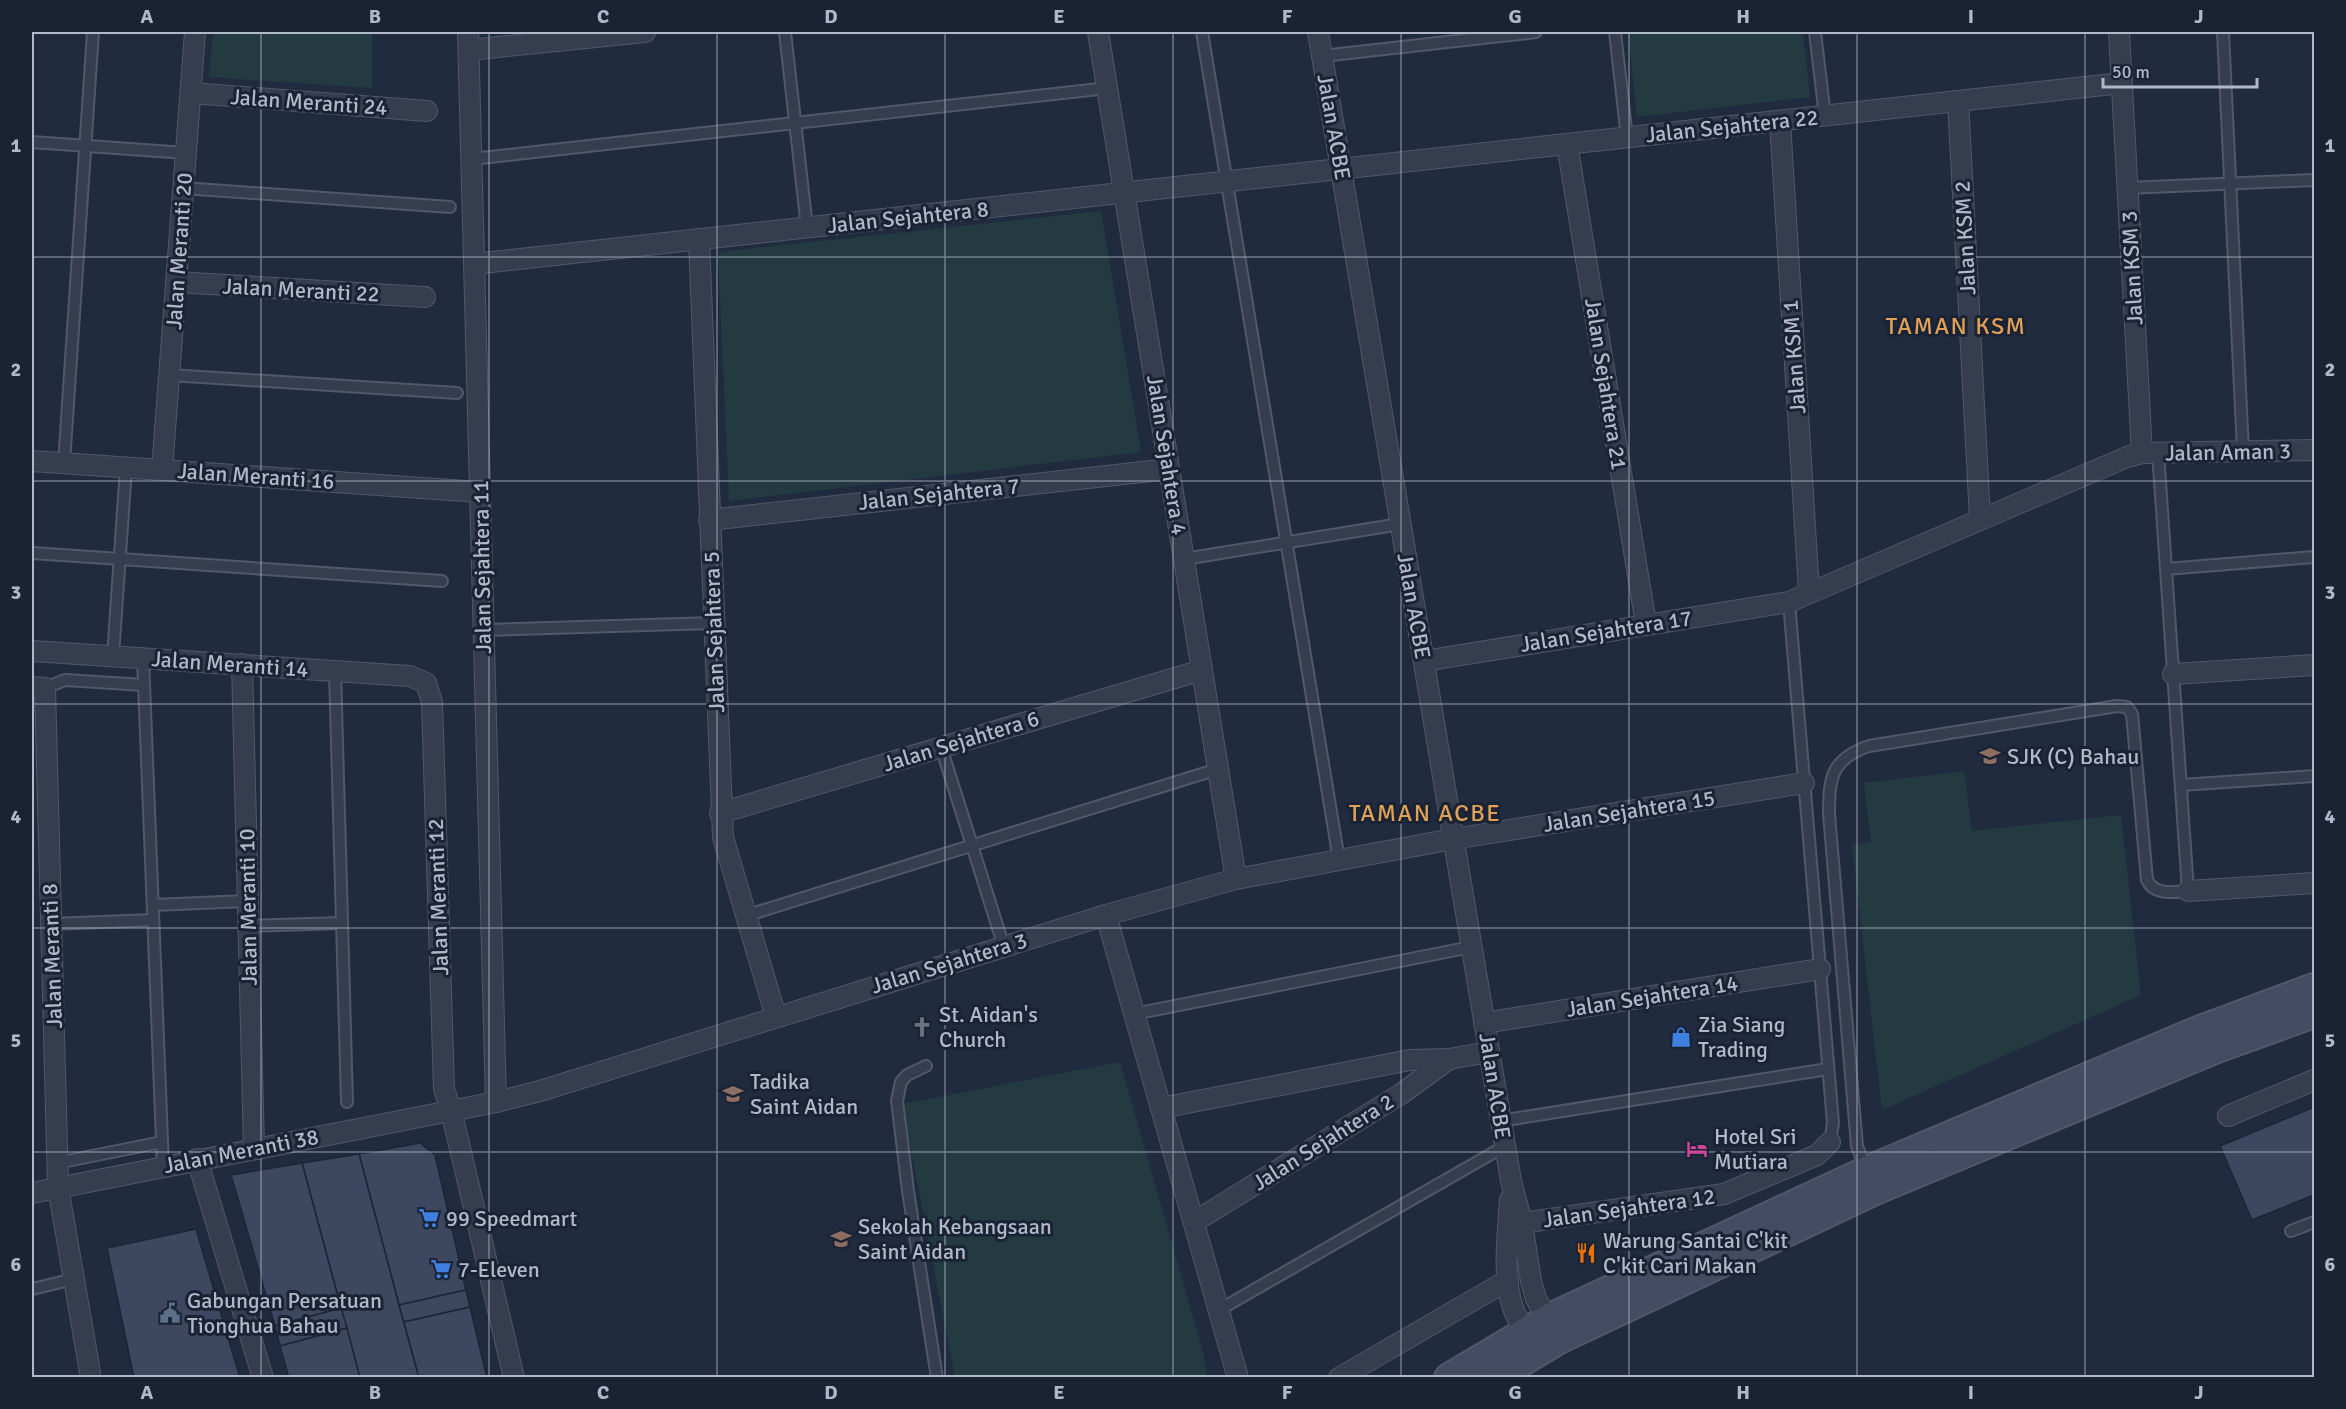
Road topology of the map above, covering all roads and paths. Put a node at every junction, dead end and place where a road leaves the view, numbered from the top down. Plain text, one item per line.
1 (93, 32) edge
2 (195, 32) edge
3 (645, 32) edge
4 (784, 32) edge
5 (1098, 32) edge
6 (1202, 32) edge
7 (1318, 32) edge
8 (1536, 32) edge
9 (1615, 32) edge
10 (1815, 32) edge
11 (2119, 32) edge
12 (2223, 32) edge
13 (469, 41) edge
14 (1322, 56) junction
15 (2122, 83) junction
16 (1108, 88) junction
17 (190, 93) junction
18 (1958, 101) junction
19 (427, 111) dead end
20 (1825, 116) junction
21 (1780, 121) junction
22 (795, 123) junction
23 (1627, 138) junction
24 (32, 141) edge
25 (1567, 144) junction
26 (85, 145) junction
27 (186, 153) junction
28 (472, 159) junction
29 (1341, 169) junction
30 (2314, 180) edge
31 (1227, 182) junction
32 (2230, 183) junction
33 (183, 188) junction
34 (2128, 188) junction
35 (1124, 193) junction
36 (450, 207) dead end
37 (807, 228) junction
38 (699, 240) junction
39 (474, 264) junction
40 (176, 282) junction
41 (425, 297) dead end
42 (169, 375) junction
43 (457, 393) dead end
44 (2314, 450) edge
45 (2243, 451) junction
46 (2150, 453) junction
47 (32, 461) edge
48 (64, 463) junction
49 (126, 468) junction
50 (1169, 469) junction
51 (162, 470) junction
52 (480, 492) junction
53 (1980, 519) junction
54 (709, 520) junction
55 (1400, 524) junction
56 (1286, 542) junction
57 (32, 553) edge
58 (2314, 557) edge
59 (120, 559) junction
60 (1184, 559) junction
61 (2166, 569) junction
62 (442, 581) dead end
63 (1809, 592) junction
64 (1789, 602) junction
65 (713, 623) junction
66 (1646, 624) junction
67 (484, 630) junction
68 (32, 651) edge
69 (113, 656) junction
70 (143, 658) junction
71 (1424, 661) junction
72 (242, 664) junction
73 (2314, 665) edge
74 (335, 670) junction
75 (1202, 670) junction
76 (2173, 674) junction
77 (426, 683) joint
78 (144, 685) junction
79 (38, 688) edge
80 (941, 747) junction
81 (1218, 769) junction
82 (2314, 776) edge
83 (1804, 783) junction
84 (2181, 785) junction
85 (720, 813) junction
86 (1453, 839) junction
87 (972, 845) junction
88 (1339, 860) junction
89 (1236, 879) junction
90 (2314, 883) edge
91 (2188, 891) junction
92 (248, 901) junction
93 (153, 905) junction
94 (1106, 915) junction
95 (745, 916) junction
96 (153, 920) junction
97 (51, 924) junction
98 (342, 924) junction
99 (248, 926) junction
100 (1004, 947) junction
101 (1471, 947) junction
102 (1820, 969) junction
103 (2314, 988) edge
104 (2314, 1013) edge
105 (1134, 1014) junction
106 (776, 1017) junction
107 (1484, 1023) junction
108 (1489, 1052) junction
109 (1449, 1059) junction
110 (926, 1066) dead end
111 (1828, 1069) junction
112 (2314, 1080) edge
113 (347, 1102) dead end
114 (496, 1102) junction
115 (1161, 1108) junction
116 (451, 1110) junction
117 (2228, 1116) dead end
118 (1500, 1121) junction
119 (162, 1142) junction
120 (1830, 1142) joint
121 (1505, 1146) junction
122 (254, 1149) junction
123 (197, 1160) junction
124 (57, 1162) junction
125 (163, 1166) junction
126 (1871, 1180) junction
127 (1511, 1181) junction
128 (58, 1187) junction
129 (32, 1193) edge
130 (1194, 1222) junction
131 (2314, 1222) edge
132 (1522, 1223) junction
133 (2291, 1231) dead end
134 (74, 1279) junction
135 (1508, 1280) junction
136 (32, 1288) edge
137 (1219, 1311) junction
138 (1543, 1336) junction
139 (86, 1376) edge
140 (263, 1377) edge
141 (514, 1377) edge
142 (937, 1377) edge
143 (1238, 1377) edge
144 (1339, 1377) edge
145 (1449, 1377) edge
146 (1494, 1377) edge

1 - 26 lane
2 - 17 street, Jalan Meranti 20
3 - 13 street
4 - 22 lane
5 - 16 street, Jalan Sejahtera 4
6 - 31 lane
7 - 14 street, Jalan ACBE
8 - 14 lane
9 - 23 lane
10 - 20 lane
11 - 15 street, Jalan KSM 3
12 - 32 lane
13 - 28 street, Jalan Sejahtera 11
14 - 29 street, Jalan ACBE
15 - 18 street, Jalan Sejahtera 22
15 - 34 street, Jalan KSM 3
16 - 22 lane
16 - 35 street, Jalan Sejahtera 4
17 - 19 street, Jalan Meranti 24
17 - 27 street, Jalan Meranti 20
18 - 20 street, Jalan Sejahtera 22
18 - 53 street, Jalan KSM 2
20 - 21 street, Jalan Sejahtera 22
21 - 23 street, Jalan Sejahtera 22
21 - 63 street, Jalan KSM 1
22 - 28 lane
22 - 37 lane
23 - 25 street, Jalan Sejahtera 22
24 - 26 lane
25 - 29 street, Jalan Sejahtera 22
25 - 66 street, Jalan Sejahtera 21
26 - 27 lane
26 - 48 lane
27 - 33 street, Jalan Meranti 20
28 - 39 street, Jalan Sejahtera 11
29 - 31 street, Jalan Sejahtera 8
29 - 55 street, Jalan ACBE
30 - 32 lane
31 - 35 street, Jalan Sejahtera 8
31 - 56 lane
32 - 34 lane
32 - 45 lane
33 - 36 lane
33 - 40 street, Jalan Meranti 20
34 - 46 street, Jalan KSM 3
35 - 37 street, Jalan Sejahtera 8
35 - 50 street, Jalan Sejahtera 4
37 - 38 street, Jalan Sejahtera 8
38 - 39 street, Jalan Sejahtera 8
38 - 54 street, Jalan Sejahtera 5
39 - 52 street, Jalan Sejahtera 11
40 - 41 street, Jalan Meranti 22
40 - 42 street, Jalan Meranti 20
42 - 43 lane
42 - 51 street, Jalan Meranti 20
44 - 45 street, Jalan Aman 3
45 - 46 street, Jalan Aman 3
46 - 53 street, Jalan Aman 3
46 - 61 lane
47 - 48 street, Jalan Meranti 16
48 - 49 street, Jalan Meranti 16
49 - 51 street, Jalan Meranti 16
49 - 59 lane
50 - 54 street, Jalan Sejahtera 7
50 - 60 street, Jalan Sejahtera 4
51 - 52 street, Jalan Meranti 16
52 - 67 street, Jalan Sejahtera 11
53 - 63 street, Jalan Sejahtera 17
54 - 65 street, Jalan Sejahtera 5
55 - 56 lane
55 - 71 street, Jalan ACBE
56 - 60 lane
56 - 88 lane
57 - 59 lane
58 - 61 lane
59 - 62 lane
59 - 69 lane
60 - 75 street, Jalan Sejahtera 4
61 - 76 lane
63 - 64 street, Jalan Sejahtera 17
64 - 66 street, Jalan Sejahtera 17
64 - 83 lane
65 - 67 lane
65 - 85 street, Jalan Sejahtera 5
66 - 71 street, Jalan Sejahtera 17
67 - 114 street, Jalan Sejahtera 11
68 - 69 street, Jalan Meranti 14
69 - 70 street, Jalan Meranti 14
70 - 72 street, Jalan Meranti 14
70 - 78 lane
71 - 86 street, Jalan ACBE
72 - 74 street, Jalan Meranti 14
72 - 92 street, Jalan Meranti 10
73 - 76 street
74 - 77 street, Jalan Meranti 14
74 - 98 lane
75 - 80 street, Jalan Sejahtera 6
75 - 81 street, Jalan Sejahtera 4
76 - 84 lane
77 - 116 street, Jalan Meranti 12
78 - 79 lane
78 - 93 lane
79 - 97 street, Jalan Meranti 8
80 - 85 street, Jalan Sejahtera 6
80 - 87 lane
81 - 87 lane
81 - 89 street, Jalan Sejahtera 4
82 - 84 lane
83 - 86 street, Jalan Sejahtera 15
83 - 102 lane
84 - 91 lane
85 - 95 street, Jalan Sejahtera 5
86 - 88 street, Jalan Sejahtera 3
86 - 101 street, Jalan ACBE
87 - 95 lane
87 - 100 lane
88 - 89 street, Jalan Sejahtera 3
89 - 94 street, Jalan Sejahtera 3
90 - 91 street
91 - 126 lane
92 - 93 lane
92 - 99 street, Jalan Meranti 10
93 - 96 lane
94 - 100 street, Jalan Sejahtera 3
94 - 105 street
95 - 106 street, Jalan Sejahtera 5
96 - 97 lane
96 - 119 lane
97 - 124 street, Jalan Meranti 8
98 - 99 lane
98 - 113 lane
99 - 122 street, Jalan Meranti 10
100 - 106 street, Jalan Sejahtera 3
101 - 105 lane
101 - 107 street, Jalan ACBE
102 - 107 street, Jalan Sejahtera 14
102 - 111 lane
103 - 126 main road
104 - 126 main road
105 - 115 street
106 - 114 street, Jalan Sejahtera 3
107 - 108 street, Jalan ACBE
108 - 109 street, Jalan Sejahtera 2
108 - 118 street, Jalan ACBE
109 - 115 street, Jalan Sejahtera 2
109 - 130 street, Jalan Sejahtera 2
110 - 142 lane
111 - 118 lane
111 - 120 lane
112 - 117 street
114 - 116 street, Jalan Sejahtera 3
115 - 130 street
116 - 122 street, Jalan Meranti 38
116 - 141 street, Jalan Meranti 12
118 - 121 street, Jalan ACBE
119 - 124 lane
119 - 125 lane
120 - 132 street, Jalan Sejahtera 12
121 - 127 street, Jalan ACBE
121 - 137 lane
122 - 123 street, Jalan Meranti 38
123 - 125 street, Jalan Meranti 38
123 - 140 street
124 - 128 street, Jalan Meranti 8
125 - 128 street, Jalan Meranti 38
126 - 138 main road
127 - 132 street, Jalan ACBE
127 - 135 street, Jalan ACBE
128 - 129 street, Jalan Meranti 38
128 - 134 street, Jalan Meranti 8
130 - 137 street
131 - 133 lane
132 - 138 street, Jalan ACBE
134 - 136 lane
134 - 139 street, Jalan Meranti 8
135 - 138 street, Jalan ACBE
135 - 144 street
137 - 143 street
138 - 145 main road
138 - 146 main road

